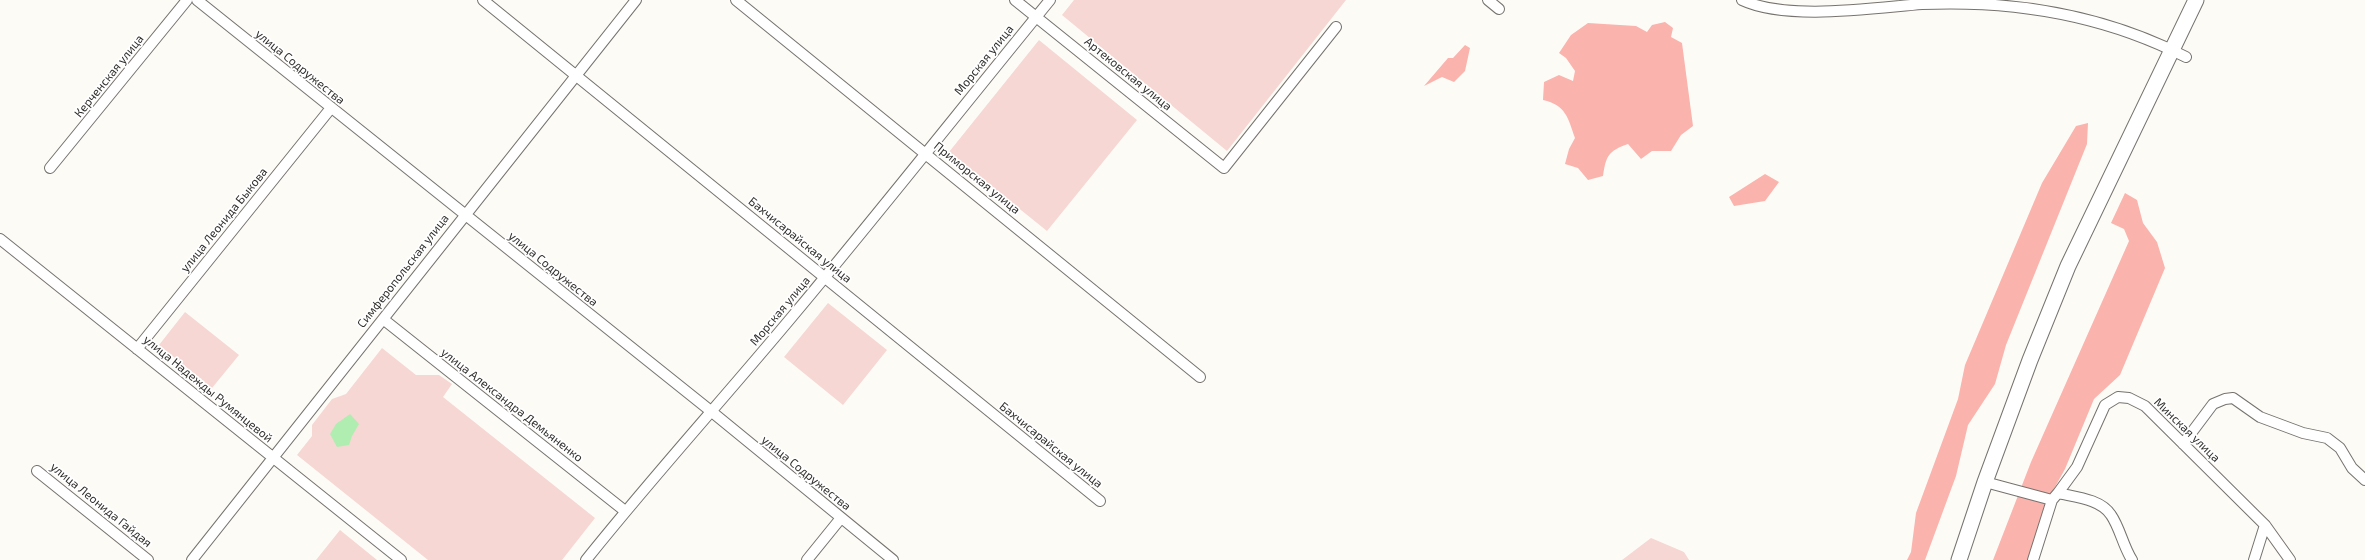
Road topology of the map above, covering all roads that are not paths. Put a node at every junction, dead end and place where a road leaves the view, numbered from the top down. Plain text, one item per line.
1 (187, 0) edge
2 (197, 0) edge
3 (483, 0) edge
4 (636, 0) edge
5 (736, 0) edge
6 (1015, 0) edge
7 (1050, 0) edge
8 (1488, 0) edge
9 (1742, 0) edge
10 (2196, 0) edge
11 (1499, 9) dead end
12 (1036, 17) junction
13 (1336, 27) dead end
14 (2171, 50) junction
15 (2186, 57) dead end
16 (577, 75) junction
17 (331, 108) junction
18 (925, 153) junction
19 (50, 168) dead end
20 (464, 215) junction
21 (0, 239) edge
22 (826, 277) junction
23 (383, 319) junction
24 (137, 349) junction
25 (1200, 377) dead end
26 (712, 412) junction
27 (2183, 444) junction
28 (272, 457) junction
29 (37, 471) dead end
30 (2365, 480) edge
31 (1985, 482) junction
32 (2055, 496) junction
33 (1100, 501) dead end
34 (625, 511) junction
35 (841, 518) junction
36 (2265, 525) junction
37 (148, 560) edge
38 (192, 560) edge
39 (401, 560) edge
40 (586, 560) edge
41 (808, 560) edge
42 (893, 560) edge
43 (1959, 560) edge
44 (2033, 560) edge
45 (2132, 560) edge
46 (2254, 560) edge
47 (2290, 560) edge

1 - 19 street, Керченская улица
2 - 17 street, улица Содружества
3 - 16 street, Бахчисарайская улица
4 - 16 street, Симферопольская улица
5 - 18 street, Приморская улица
6 - 12 street, Артековская улица
7 - 12 street, Морская улица
8 - 11 street
9 - 14 street
10 - 14 main road
12 - 13 street, Артековская улица
12 - 18 street, Морская улица
14 - 15 street
14 - 31 main road
16 - 20 street, Симферопольская улица
16 - 22 street, Бахчисарайская улица
17 - 20 street, улица Содружества
17 - 24 street, улица Леонида Быкова
18 - 22 street, Морская улица
18 - 25 street, Приморская улица
20 - 23 street, Симферопольская улица
20 - 26 street, улица Содружества
21 - 24 street, улица Надежды Румянцевой
22 - 26 street, Морская улица
22 - 33 street, Бахчисарайская улица
23 - 28 street, Симферопольская улица
23 - 34 street, улица Александра Демьяненко
24 - 28 street, улица Надежды Румянцевой
26 - 34 street, Морская улица
26 - 35 street, улица Содружества
27 - 30 street
27 - 32 street, Минская улица
27 - 36 street, Минская улица
28 - 38 street, Симферопольская улица
28 - 39 street, улица Надежды Румянцевой
29 - 37 street, улица Леонида Гайдая
31 - 32 street
31 - 43 main road
32 - 44 street, Минская улица
32 - 45 street
34 - 40 street, Морская улица
35 - 41 street
35 - 42 street, улица Содружества
36 - 46 street
36 - 47 street, Минская улица

